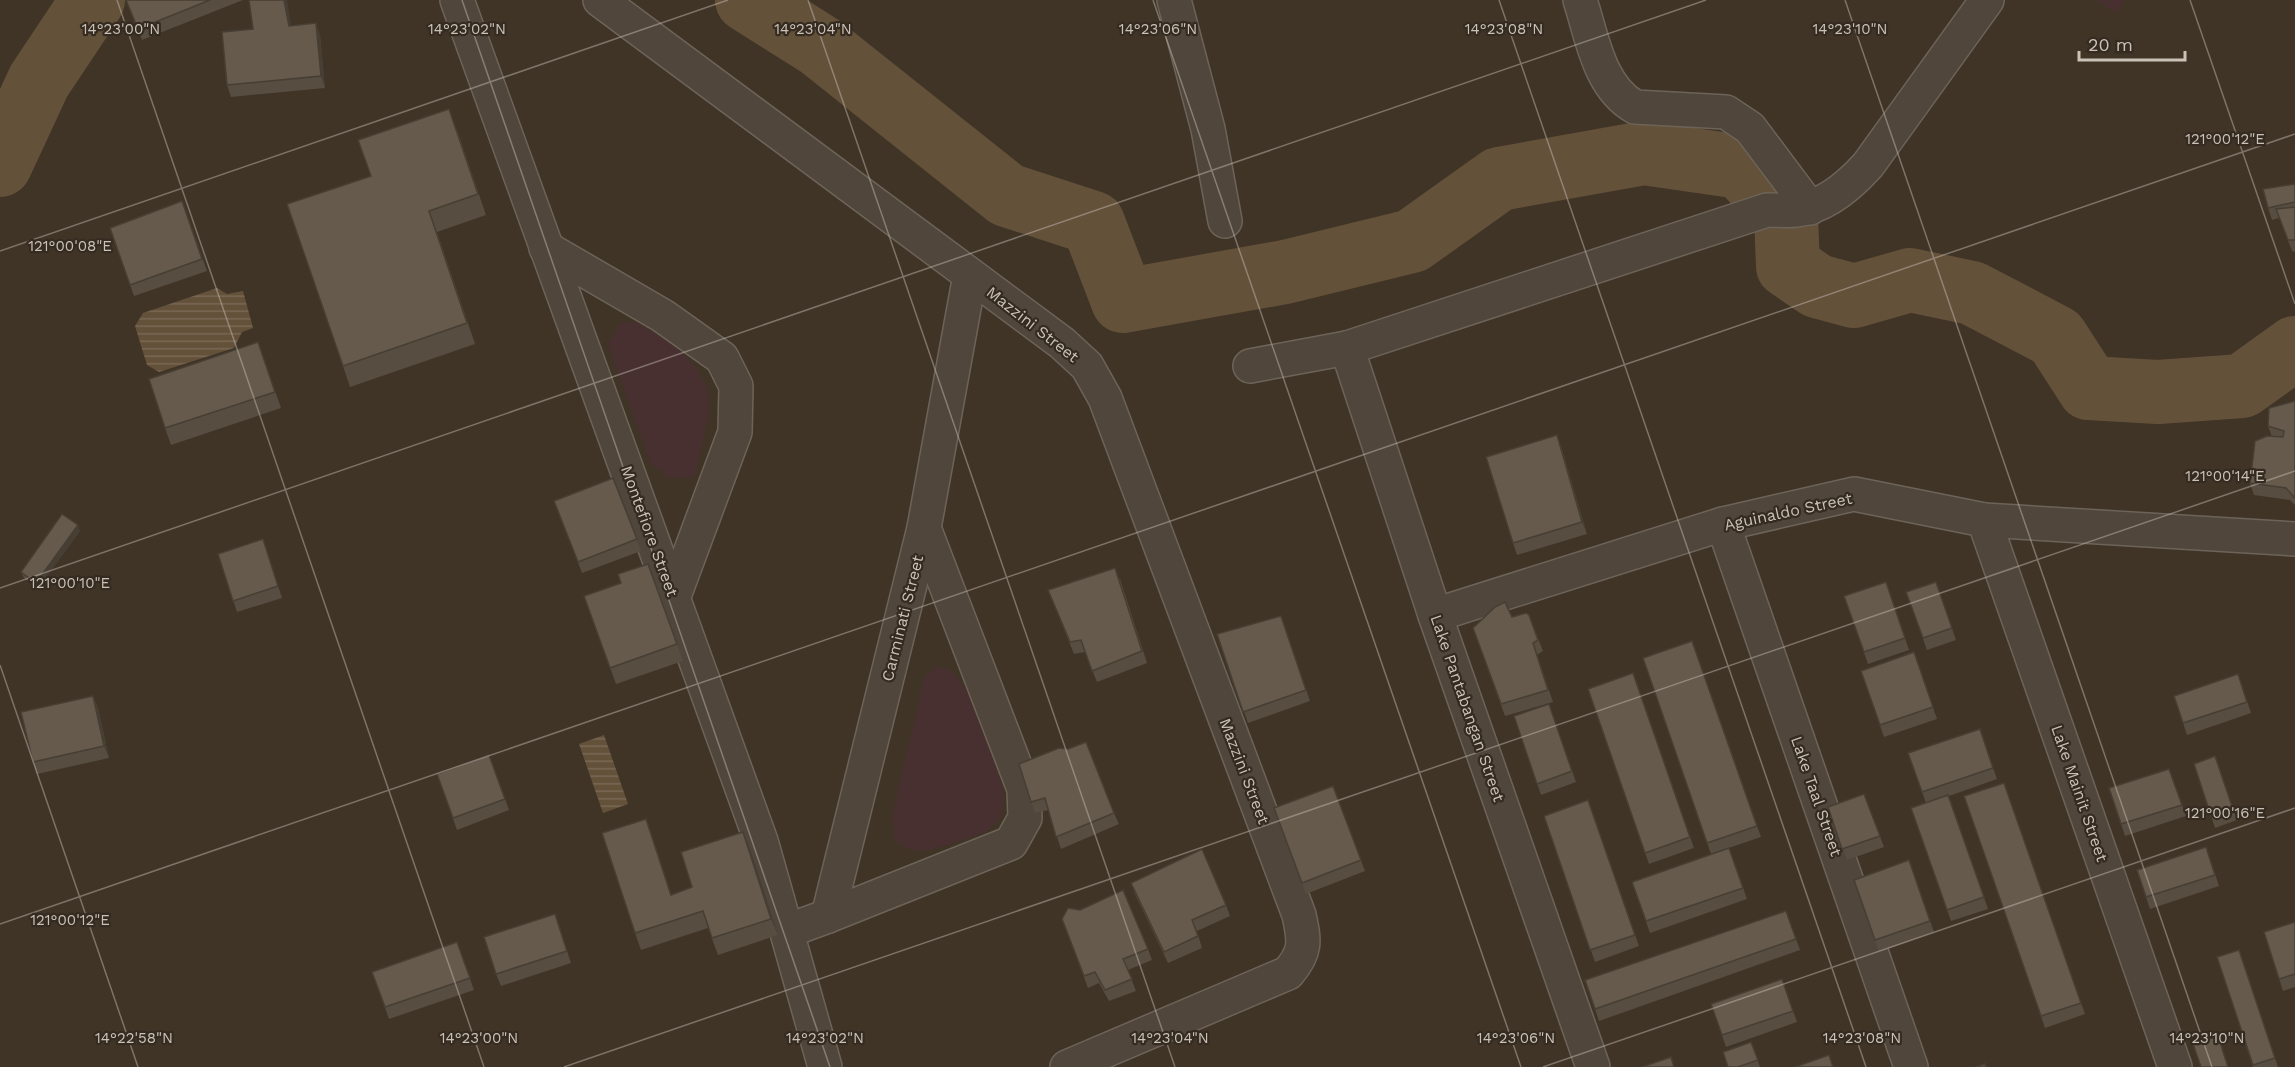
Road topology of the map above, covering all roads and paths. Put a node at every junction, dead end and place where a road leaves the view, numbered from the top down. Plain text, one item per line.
1 (457, 0) edge
2 (600, 0) edge
3 (1174, 0) edge
4 (1580, 0) edge
5 (1988, 0) edge
6 (1791, 209) junction
7 (1225, 221) dead end
8 (546, 248) junction
9 (970, 276) junction
10 (1347, 348) junction
11 (1250, 366) dead end
12 (1984, 520) junction
13 (1723, 524) junction
14 (924, 528) junction
15 (2295, 539) edge
16 (674, 596) junction
17 (1436, 615) junction
18 (828, 916) junction
19 (787, 931) junction
20 (825, 1067) edge
21 (1067, 1067) edge
22 (1593, 1067) edge
23 (1911, 1067) edge
24 (2175, 1067) edge

1 - 8 street, Montefiore Street
2 - 9 street, Mazzini Street
3 - 7 street
4 - 6 street
5 - 6 street
6 - 10 street
8 - 16 street, Montefiore Street
8 - 16 street
9 - 14 street, Carminati Street
9 - 21 street, Mazzini Street
10 - 11 street
10 - 17 street, Lake Pantabangan Street
12 - 13 street, Aguinaldo Street
12 - 15 street, Aguinaldo Street
12 - 24 street, Lake Mainit Street
13 - 17 street, Aguinaldo Street
13 - 23 street, Lake Taal Street
14 - 18 street, Carminati Street
14 - 18 street
16 - 19 street, Montefiore Street
17 - 22 street, Lake Pantabangan Street
18 - 19 street
19 - 20 street, Montefiore Street

